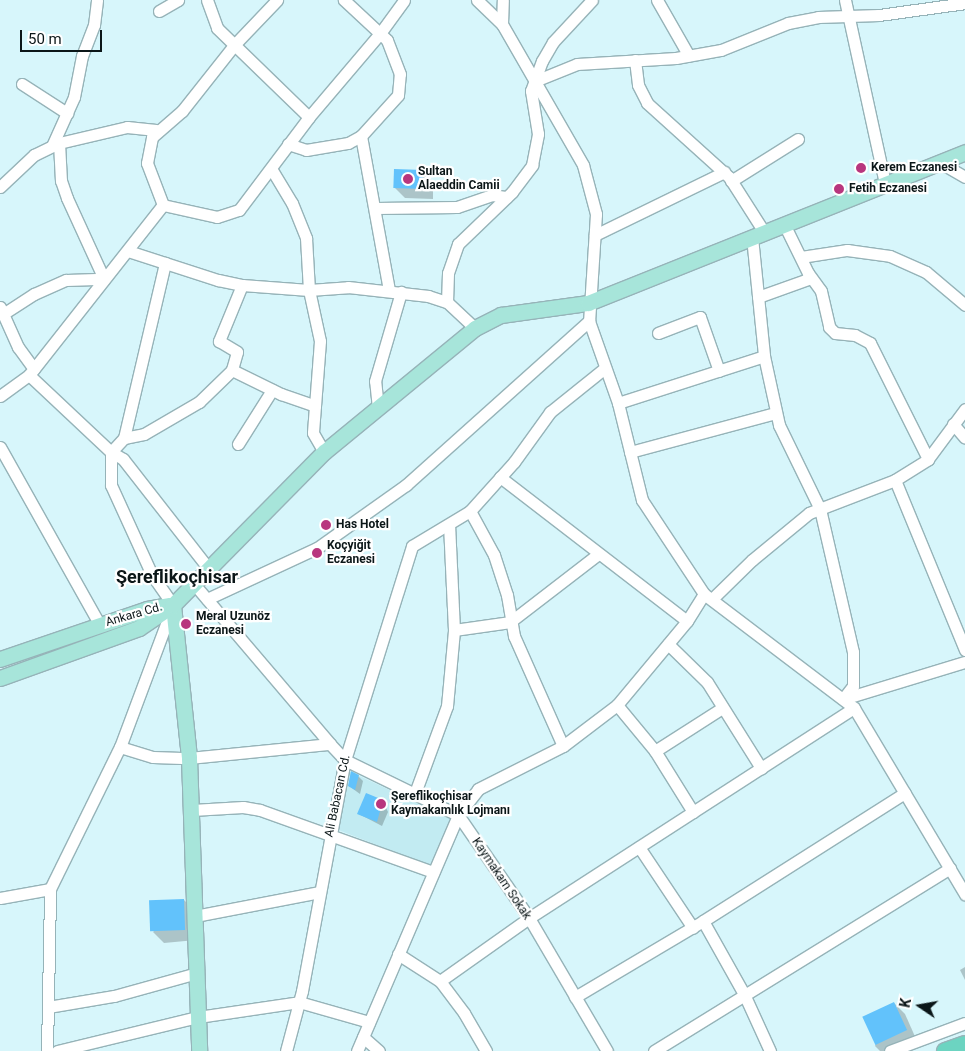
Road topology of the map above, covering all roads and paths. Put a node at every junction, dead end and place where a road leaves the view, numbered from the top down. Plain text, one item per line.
1 (178, 0) edge
2 (207, 0) edge
3 (277, 0) edge
4 (344, 0) edge
5 (404, 0) edge
6 (477, 0) edge
7 (503, 0) edge
8 (592, 0) edge
9 (657, 0) edge
10 (845, 0) edge
11 (93, 2) edge
12 (962, 2) edge
13 (160, 11) dead end
14 (848, 14) junction
15 (502, 24) junction
16 (381, 32) junction
17 (236, 44) junction
18 (689, 56) junction
19 (635, 60) junction
20 (535, 81) junction
21 (22, 84) dead end
22 (67, 113) junction
23 (309, 117) junction
24 (156, 130) junction
25 (361, 136) junction
26 (798, 139) dead end
27 (55, 144) junction
28 (288, 144) junction
29 (965, 152) edge
30 (939, 162) junction
31 (272, 170) junction
32 (728, 177) junction
33 (965, 177) edge
34 (885, 184) junction
35 (0, 188) edge
36 (507, 196) junction
37 (163, 205) junction
38 (376, 208) junction
39 (784, 224) junction
40 (594, 235) junction
41 (758, 235) junction
42 (128, 251) junction
43 (801, 257) junction
44 (165, 263) junction
45 (811, 278) junction
46 (104, 279) junction
47 (242, 285) junction
48 (308, 290) junction
49 (395, 291) junction
50 (758, 297) junction
51 (447, 302) junction
52 (588, 303) junction
53 (965, 305) edge
54 (2, 311) edge
55 (589, 321) junction
56 (475, 328) junction
57 (658, 333) dead end
58 (764, 356) junction
59 (605, 368) junction
60 (232, 370) junction
61 (719, 371) junction
62 (31, 372) junction
63 (272, 390) junction
64 (0, 396) edge
65 (618, 403) junction
66 (315, 406) junction
67 (378, 408) junction
68 (965, 409) edge
69 (776, 413) junction
70 (953, 424) junction
71 (124, 438) junction
72 (965, 438) edge
73 (238, 444) dead end
74 (0, 447) edge
75 (111, 452) junction
76 (324, 452) junction
77 (630, 452) junction
78 (928, 459) junction
79 (500, 478) junction
80 (895, 480) junction
81 (820, 509) junction
82 (470, 511) junction
83 (449, 525) junction
84 (597, 555) junction
85 (209, 569) junction
86 (194, 584) junction
87 (708, 596) junction
88 (208, 599) junction
89 (174, 605) junction
90 (686, 621) junction
91 (510, 622) junction
92 (100, 625) junction
93 (454, 630) junction
94 (668, 644) junction
95 (965, 650) edge
96 (0, 660) edge
97 (965, 662) edge
98 (0, 678) edge
99 (843, 700) junction
100 (617, 705) junction
101 (722, 708) junction
102 (854, 708) junction
103 (330, 744) junction
104 (120, 746) junction
105 (563, 746) junction
106 (655, 751) junction
107 (189, 758) junction
108 (345, 760) junction
109 (761, 768) junction
110 (415, 793) junction
111 (905, 793) junction
112 (192, 810) junction
113 (693, 812) junction
114 (458, 815) junction
115 (330, 832) junction
116 (638, 847) junction
117 (950, 868) junction
118 (433, 872) junction
119 (50, 889) junction
120 (320, 892) junction
121 (965, 894) edge
122 (0, 898) edge
123 (196, 916) junction
124 (529, 918) junction
125 (703, 921) junction
126 (693, 928) junction
127 (398, 954) junction
128 (197, 973) junction
129 (440, 981) junction
130 (744, 994) junction
131 (575, 996) junction
132 (299, 1002) junction
133 (48, 1006) junction
134 (198, 1017) junction
135 (369, 1022) junction
136 (965, 1023) edge
137 (363, 1037) junction
138 (965, 1044) edge
139 (47, 1051) edge
140 (57, 1051) edge
141 (199, 1051) edge
142 (286, 1051) edge
143 (357, 1051) edge
144 (379, 1051) edge
145 (486, 1051) edge
146 (607, 1051) edge
147 (654, 1051) edge
148 (770, 1051) edge
149 (890, 1051) edge
150 (945, 1051) edge

1 - 13 street
2 - 17 street
3 - 17 street
4 - 16 street
5 - 16 street
6 - 15 street
7 - 15 street
8 - 20 street
9 - 18 street
10 - 14 street
11 - 22 street
12 - 14 street
14 - 18 street
14 - 34 street
15 - 20 street
16 - 23 street
16 - 25 street
17 - 23 street
17 - 24 street
18 - 19 street
19 - 20 street
19 - 32 street
20 - 36 street
20 - 40 street
21 - 22 street
22 - 27 street
23 - 28 street
24 - 27 street
24 - 37 street
25 - 28 street
25 - 38 street
26 - 32 street
27 - 35 street
27 - 46 street
28 - 31 street
29 - 30 main road
30 - 33 street
30 - 34 main road
31 - 37 street
31 - 48 street
32 - 40 street
32 - 41 street
34 - 39 main road
36 - 38 street
36 - 51 street
37 - 42 street
38 - 49 street
39 - 41 main road
39 - 43 street
40 - 52 street
41 - 50 street
41 - 52 main road
42 - 44 street
42 - 46 street
43 - 45 street
43 - 53 street
44 - 47 street
44 - 71 street
45 - 50 street
45 - 78 street
46 - 54 street
46 - 62 street
47 - 48 street
47 - 60 street
48 - 49 street
48 - 66 street
49 - 51 street
49 - 67 street
50 - 58 street
51 - 56 street
52 - 55 street
52 - 56 main road
54 - 62 street
55 - 59 street
55 - 88 street
56 - 67 main road
57 - 61 street
58 - 61 street
58 - 69 street
59 - 65 street
59 - 79 street
60 - 63 street
60 - 71 street
61 - 65 street
62 - 64 street
62 - 75 street
63 - 66 street
63 - 73 street
65 - 77 street
66 - 76 street
67 - 76 main road
68 - 70 street
69 - 77 street
69 - 81 street
70 - 72 street
70 - 78 street
71 - 75 street
74 - 92 street
75 - 85 street
75 - 89 street
76 - 85 main road
77 - 87 street
78 - 80 street
79 - 82 street
79 - 84 street
80 - 81 street
80 - 95 street
81 - 87 street
81 - 99 street
82 - 83 street
82 - 91 street
83 - 93 street
83 - 108 street, Ali Babacan Cd.
84 - 90 street
84 - 91 street
85 - 86 main road
86 - 88 street
86 - 89 main road
87 - 90 street
87 - 99 street
88 - 103 street
89 - 92 main road, Ankara Cd.
89 - 98 main road, Ankara Cd.
89 - 104 street
89 - 107 main road
90 - 94 street
91 - 93 street
91 - 105 street
92 - 96 main road, Ankara Cd.
93 - 110 street
94 - 100 street
94 - 101 street
97 - 99 street
99 - 102 street
100 - 105 street
100 - 106 street
101 - 106 street
101 - 109 street
102 - 109 street
102 - 111 street
103 - 107 street
103 - 108 street
104 - 107 street
104 - 119 street
105 - 114 street
106 - 113 street
107 - 112 main road
108 - 110 street, Kaymakam Sokak
108 - 115 street, Ali Babacan Cd.
109 - 113 street
110 - 114 street, Kaymakam Sokak
111 - 117 street
111 - 125 street
112 - 115 street
112 - 123 main road
113 - 116 street
114 - 118 street
114 - 124 street, Kaymakam Sokak
115 - 118 street
115 - 120 street, Ali Babacan Cd.
116 - 124 street
116 - 126 street
117 - 121 street
117 - 130 street
118 - 127 street
119 - 122 street
119 - 133 street
120 - 123 street
120 - 132 street, Ali Babacan Cd.
123 - 128 main road
124 - 129 street
124 - 131 street, Kaymakam Sokak
125 - 126 street
125 - 130 street
126 - 131 street
127 - 129 street
127 - 135 street
128 - 133 street
128 - 134 main road
129 - 145 street
130 - 147 street
130 - 148 street
131 - 146 street, Kaymakam Sokak
132 - 134 street
132 - 135 street
132 - 142 street, Ali Babacan Cd.
133 - 139 street
134 - 140 street
134 - 141 main road
135 - 137 street
136 - 149 street
137 - 143 street
137 - 144 street
138 - 150 highway

